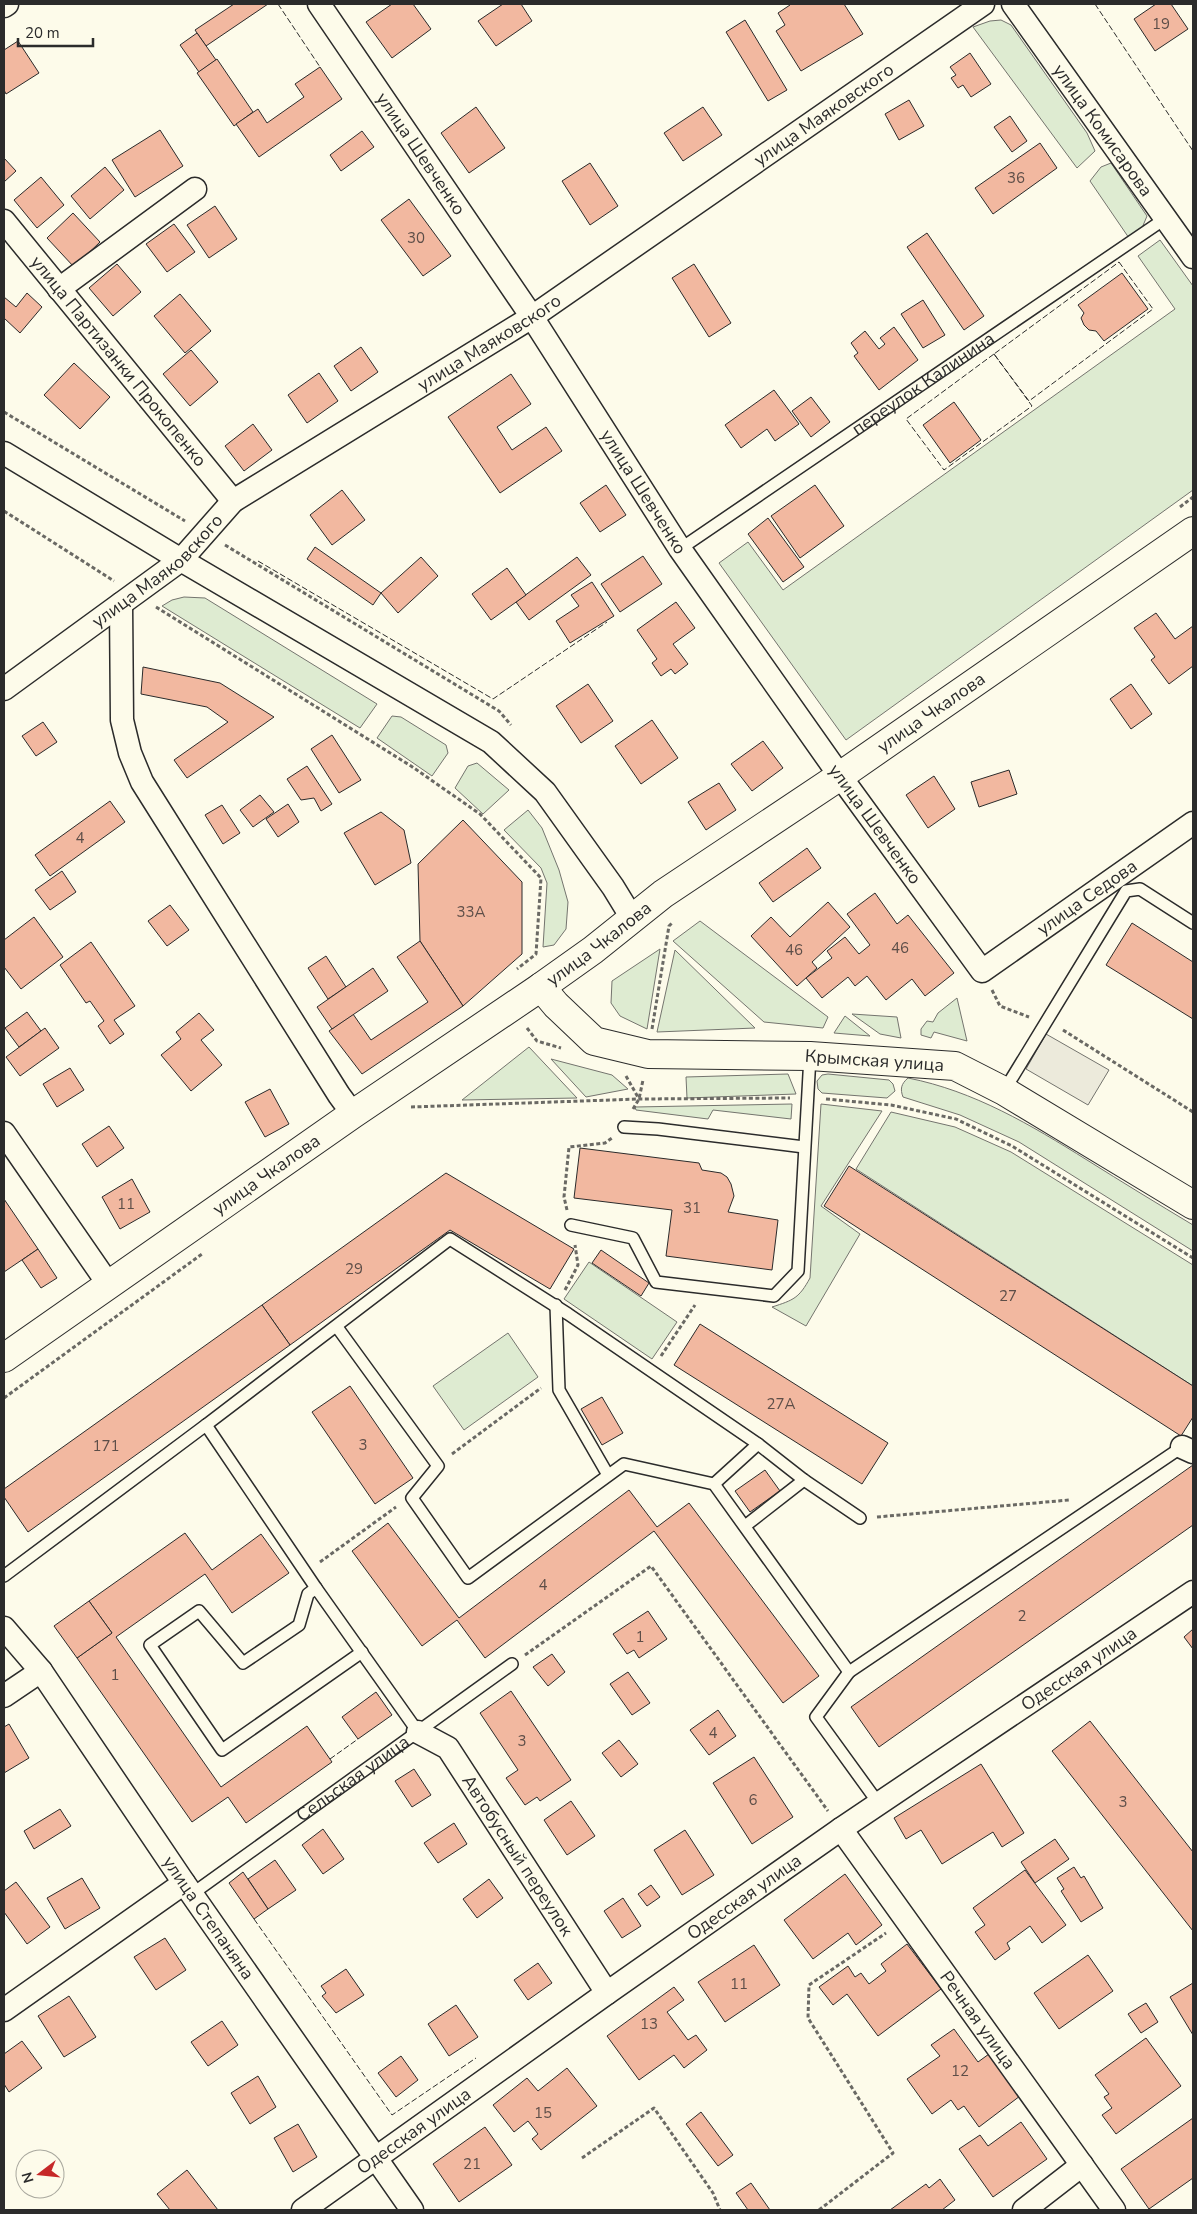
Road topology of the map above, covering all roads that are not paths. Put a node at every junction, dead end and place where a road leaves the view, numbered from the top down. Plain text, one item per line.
1 (8, 4) edge
2 (319, 4) edge
3 (983, 4) edge
4 (1013, 4) edge
5 (4, 6) edge
6 (195, 189) dead end
7 (1166, 218) junction
8 (4, 221) edge
9 (1189, 243) edge
10 (59, 289) junction
11 (532, 317) junction
12 (4, 453) edge
13 (233, 501) junction
14 (1193, 531) edge
15 (680, 549) junction
16 (181, 560) junction
17 (128, 599) junction
18 (4, 689) edge
19 (840, 776) junction
20 (1193, 823) edge
21 (632, 918) junction
22 (1193, 922) edge
23 (982, 971) joint
24 (541, 987) junction
25 (810, 1056) junction
26 (1004, 1091) junction
27 (353, 1114) junction
28 (624, 1127) road end
29 (4, 1134) edge
30 (804, 1147) junction
31 (1193, 1205) edge
32 (571, 1225) road end
33 (109, 1285) junction
34 (556, 1305) junction
35 (337, 1327) junction
36 (4, 1358) edge
37 (206, 1425) junction
38 (758, 1444) junction
39 (1188, 1449) edge
40 (608, 1476) junction
41 (804, 1480) junction
42 (714, 1484) junction
43 (860, 1518) road end
44 (746, 1526) junction
45 (4, 1576) edge
46 (316, 1588) junction
47 (1193, 1592) edge
48 (4, 1628) edge
49 (362, 1652) junction
50 (512, 1664) road end
51 (40, 1671) junction
52 (849, 1672) junction
53 (4, 1696) edge
54 (418, 1732) junction
55 (879, 1804) junction
56 (842, 1829) junction
57 (188, 1889) junction
58 (607, 1993) junction
59 (4, 2010) edge
60 (377, 2159) junction
61 (1082, 2165) junction
62 (303, 2210) edge
63 (412, 2210) edge
64 (1024, 2210) edge
65 (1114, 2210) edge

1 - 5 street
2 - 11 street, улица Шевченко
3 - 11 street, улица Маяковского
4 - 7 street, улица Комисарова
6 - 10 street
7 - 9 street, улица Комисарова
7 - 15 lane, переулок Калинина
8 - 10 street, улица Партизанки Прокопенко
10 - 13 street, улица Партизанки Прокопенко
11 - 13 street, улица Маяковского
11 - 15 street, улица Шевченко
12 - 16 street
13 - 16 street, улица Маяковского
14 - 19 main road, улица Чкалова
15 - 19 street, улица Шевченко
16 - 17 street, улица Маяковского
16 - 21 street
17 - 18 street, улица Маяковского
17 - 27 street
19 - 21 main road, улица Чкалова
19 - 23 street, улица Шевченко
20 - 23 street, улица Седова
21 - 24 main road, улица Чкалова
22 - 26 lane
24 - 25 main road, Крымская улица
24 - 27 main road, улица Чкалова
25 - 26 main road, Крымская улица
25 - 30 lane
26 - 31 main road, Крымская улица
27 - 33 main road, улица Чкалова
28 - 30 lane
29 - 33 street
30 - 32 lane
33 - 36 main road, улица Чкалова
34 - 35 lane
34 - 38 lane
34 - 40 lane
35 - 37 lane
35 - 40 lane
37 - 45 lane
37 - 46 lane
38 - 41 lane
38 - 42 lane
39 - 52 lane
40 - 42 lane
41 - 43 lane
41 - 44 lane
42 - 44 lane
44 - 52 lane
46 - 49 lane
46 - 49 lane
47 - 55 street, Одесская улица
48 - 51 street, улица Степаняна
49 - 54 lane
50 - 54 lane, Сельская улица
51 - 53 street
51 - 57 street, улица Степаняна
52 - 55 lane
54 - 57 lane, Сельская улица
54 - 58 street, Автобусный переулок
55 - 56 street, Одесская улица
56 - 58 street, Одесская улица
56 - 61 street, Речная улица
57 - 59 street, Сельская улица
57 - 60 street, улица Степаняна
58 - 60 street, Одесская улица
60 - 62 street, Одесская улица
60 - 63 street, улица Степаняна
61 - 64 street
61 - 65 street, Речная улица

